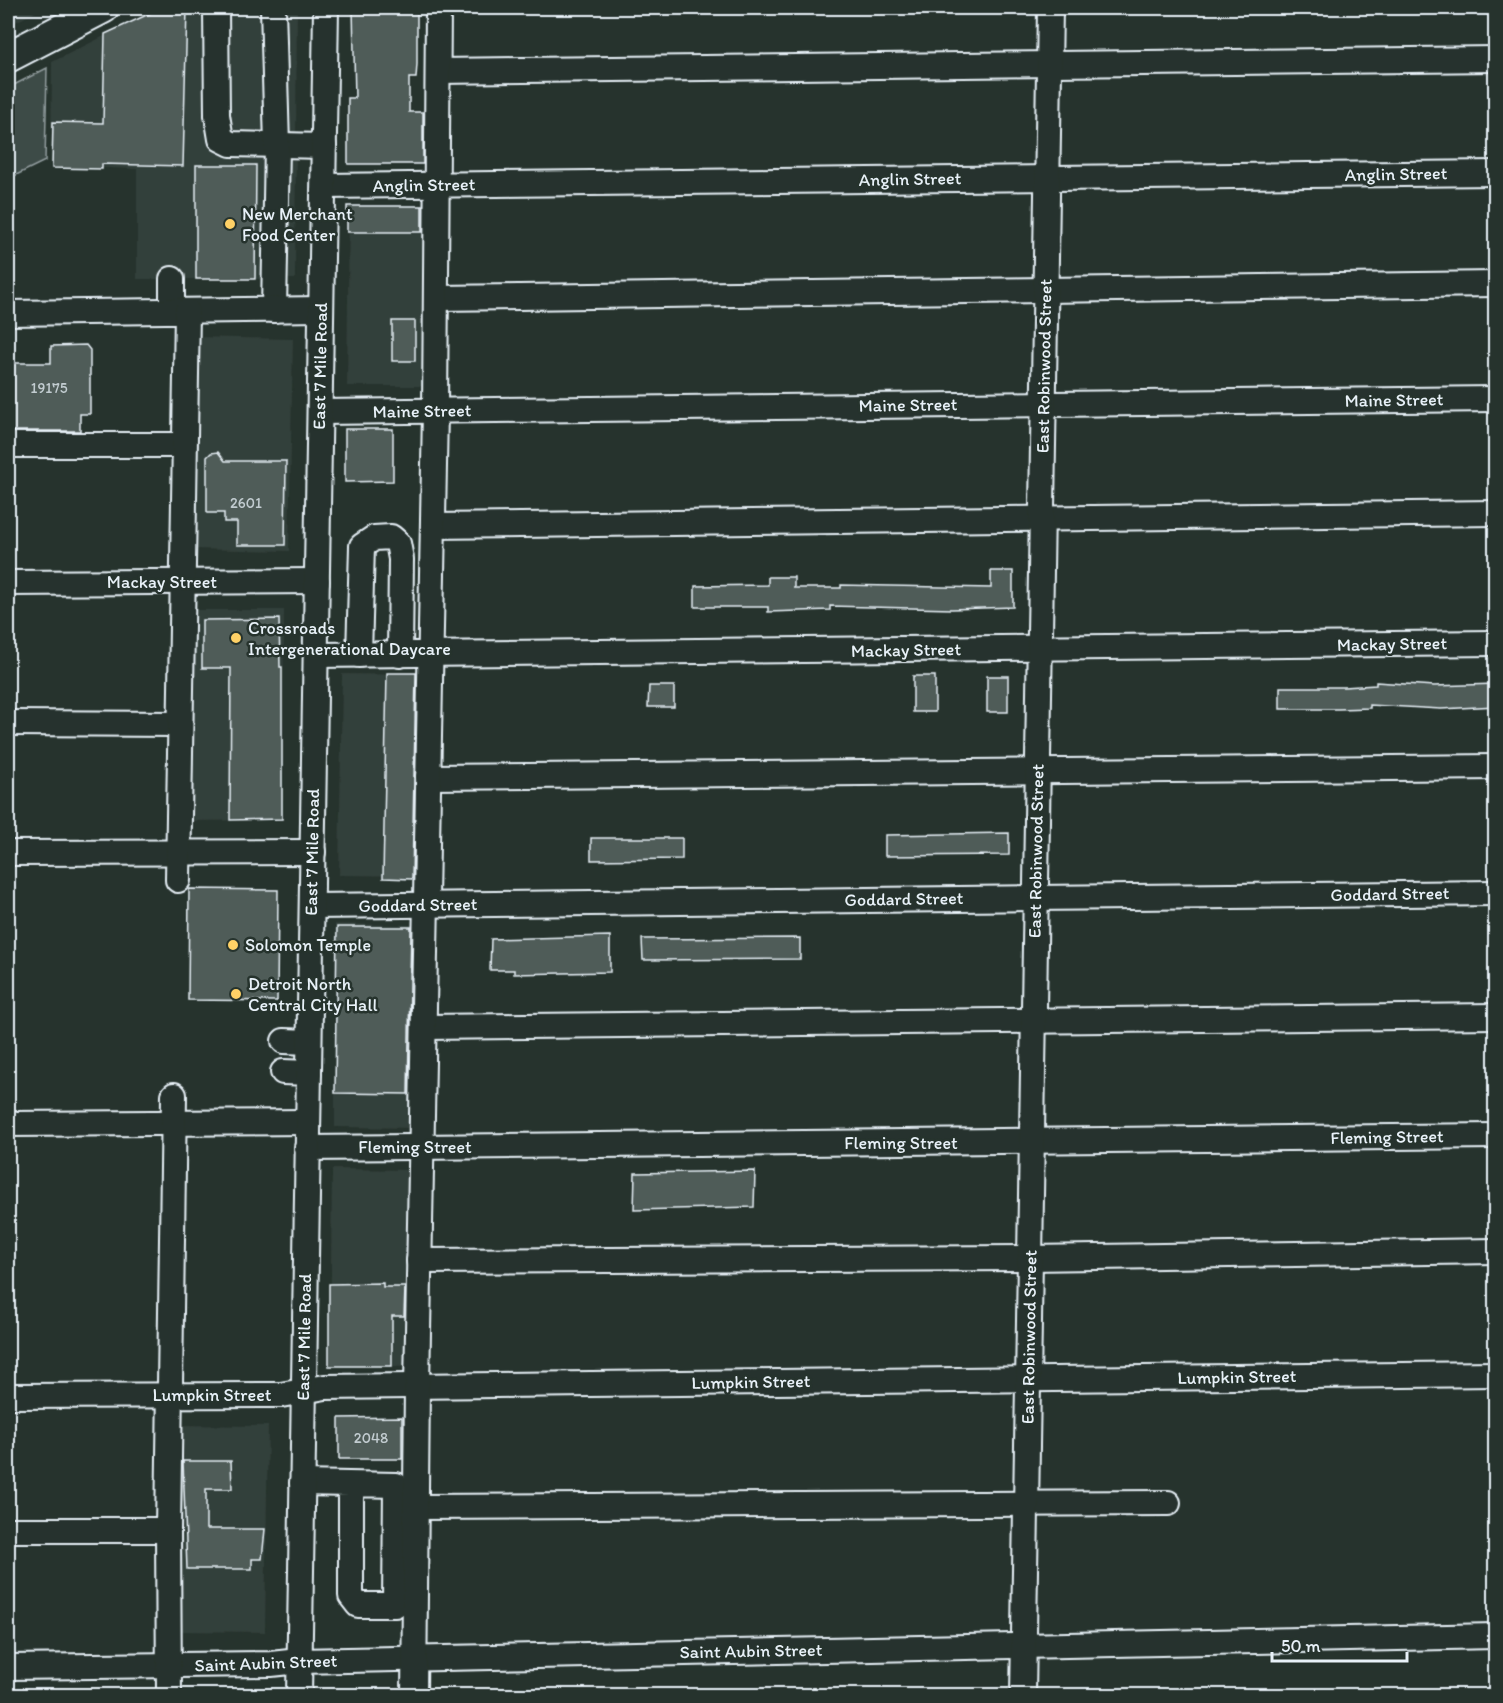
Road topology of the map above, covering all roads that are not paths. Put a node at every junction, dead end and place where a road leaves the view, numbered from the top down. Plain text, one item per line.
1 (104, 8) edge
2 (216, 8) edge
3 (273, 8) edge
4 (326, 8) edge
5 (438, 8) edge
6 (1050, 8) edge
7 (8, 57) edge
8 (1496, 59) edge
9 (1049, 65) junction
10 (438, 71) junction
11 (277, 145) junction
12 (324, 146) junction
13 (1496, 173) edge
14 (1047, 178) junction
15 (437, 185) junction
16 (324, 186) junction
17 (171, 279) dead end
18 (1496, 284) edge
19 (1046, 289) junction
20 (436, 298) junction
21 (321, 309) junction
22 (274, 310) junction
23 (179, 311) junction
24 (8, 313) edge
25 (1496, 399) edge
26 (1044, 404) junction
27 (435, 411) junction
28 (320, 412) junction
29 (8, 445) edge
30 (184, 445) junction
31 (1496, 513) edge
32 (1042, 518) junction
33 (434, 526) junction
34 (317, 580) junction
35 (182, 582) junction
36 (8, 583) edge
37 (1496, 643) edge
38 (1040, 648) junction
39 (316, 655) junction
40 (359, 655) junction
41 (400, 655) junction
42 (432, 655) junction
43 (8, 723) edge
44 (179, 724) junction
45 (1496, 767) edge
46 (1038, 773) junction
47 (428, 777) junction
48 (178, 852) junction
49 (313, 852) junction
50 (8, 853) edge
51 (178, 880) dead end
52 (1496, 893) edge
53 (1036, 898) junction
54 (427, 905) junction
55 (312, 906) junction
56 (1496, 1016) edge
57 (1033, 1021) junction
58 (424, 1027) junction
59 (284, 1041) dead end
60 (309, 1042) junction
61 (283, 1072) dead end
62 (309, 1073) junction
63 (174, 1095) dead end
64 (308, 1122) junction
65 (174, 1123) junction
66 (8, 1124) edge
67 (1496, 1136) edge
68 (1032, 1141) junction
69 (421, 1147) junction
70 (307, 1148) junction
71 (1496, 1251) edge
72 (1030, 1258) junction
73 (419, 1261) junction
74 (1496, 1374) edge
75 (1028, 1379) junction
76 (417, 1386) junction
77 (303, 1391) junction
78 (170, 1395) junction
79 (8, 1396) edge
80 (302, 1483) junction
81 (351, 1485) junction
82 (1026, 1502) junction
83 (1168, 1503) dead end
84 (416, 1507) junction
85 (8, 1530) edge
86 (168, 1530) junction
87 (1496, 1636) edge
88 (1024, 1644) junction
89 (415, 1658) junction
90 (299, 1661) junction
91 (168, 1666) junction
92 (8, 1667) edge
93 (169, 1695) edge
94 (299, 1695) edge
95 (414, 1695) edge
96 (1023, 1695) edge

1 - 7 main road
2 - 11 street
3 - 11 street
4 - 12 street, East 7 Mile Road
5 - 10 street
6 - 9 street, East Robinwood Street
8 - 9 street
9 - 10 street
9 - 14 street, East Robinwood Street
10 - 15 street
11 - 12 street
11 - 22 street
12 - 16 street, East 7 Mile Road
13 - 14 street, Anglin Street
14 - 15 street, Anglin Street
14 - 19 street, East Robinwood Street
15 - 16 street, Anglin Street
15 - 20 street
16 - 21 street, East 7 Mile Road
17 - 23 street
18 - 19 street
19 - 20 street
19 - 26 street, East Robinwood Street
20 - 27 street
21 - 22 street
21 - 28 street, East 7 Mile Road
22 - 23 street
23 - 24 street
23 - 30 street
25 - 26 street, Maine Street
26 - 27 street, Maine Street
26 - 32 street, East Robinwood Street
27 - 28 street, Maine Street
27 - 33 street
28 - 34 street, East 7 Mile Road
29 - 30 street
30 - 35 street
31 - 32 street
32 - 33 street
32 - 38 street, East Robinwood Street
33 - 42 street
34 - 35 street, Mackay Street
34 - 39 street, East 7 Mile Road
35 - 36 street, Mackay Street
35 - 44 street
37 - 38 street, Mackay Street
38 - 42 street, Mackay Street
38 - 46 street, East Robinwood Street
39 - 40 street, Mackay Street
39 - 49 street, East 7 Mile Road
40 - 41 street, Mackay Street
40 - 41 street
41 - 42 street, Mackay Street
42 - 47 street
43 - 44 street
44 - 48 street
45 - 46 street
46 - 47 street
46 - 53 street, East Robinwood Street
47 - 54 street
48 - 49 street
48 - 50 street
48 - 51 street
49 - 55 street, East 7 Mile Road
52 - 53 street, Goddard Street
53 - 54 street, Goddard Street
53 - 57 street, East Robinwood Street
54 - 55 street, Goddard Street
54 - 58 street
55 - 60 street, East 7 Mile Road
56 - 57 street
57 - 58 street
57 - 68 street, East Robinwood Street
58 - 69 street
59 - 60 street
60 - 62 street, East 7 Mile Road
61 - 62 street
62 - 64 street, East 7 Mile Road
63 - 65 street
64 - 65 street
64 - 70 street, East 7 Mile Road
65 - 66 street
65 - 78 street
67 - 68 street, Fleming Street
68 - 69 street, Fleming Street
68 - 72 street, East Robinwood Street
69 - 70 street, Fleming Street
69 - 73 street
70 - 77 street, East 7 Mile Road
71 - 72 street
72 - 73 street
72 - 75 street, East Robinwood Street
73 - 76 street
74 - 75 street, Lumpkin Street
75 - 76 street, Lumpkin Street
75 - 82 street, East Robinwood Street
76 - 77 street, Lumpkin Street
76 - 84 street
77 - 78 street, Lumpkin Street
77 - 80 street, East 7 Mile Road
78 - 79 street, Lumpkin Street
78 - 86 street
80 - 81 street
80 - 90 street, East 7 Mile Road
81 - 81 street
82 - 83 street
82 - 84 street
82 - 88 street, East Robinwood Street
84 - 89 street
85 - 86 street
86 - 91 street
87 - 88 street, Saint Aubin Street
88 - 89 street, Saint Aubin Street
88 - 96 street, East Robinwood Street
89 - 90 street, Saint Aubin Street
89 - 95 street
90 - 91 street, Saint Aubin Street
90 - 94 street, East 7 Mile Road
91 - 92 street, Saint Aubin Street
91 - 93 street

